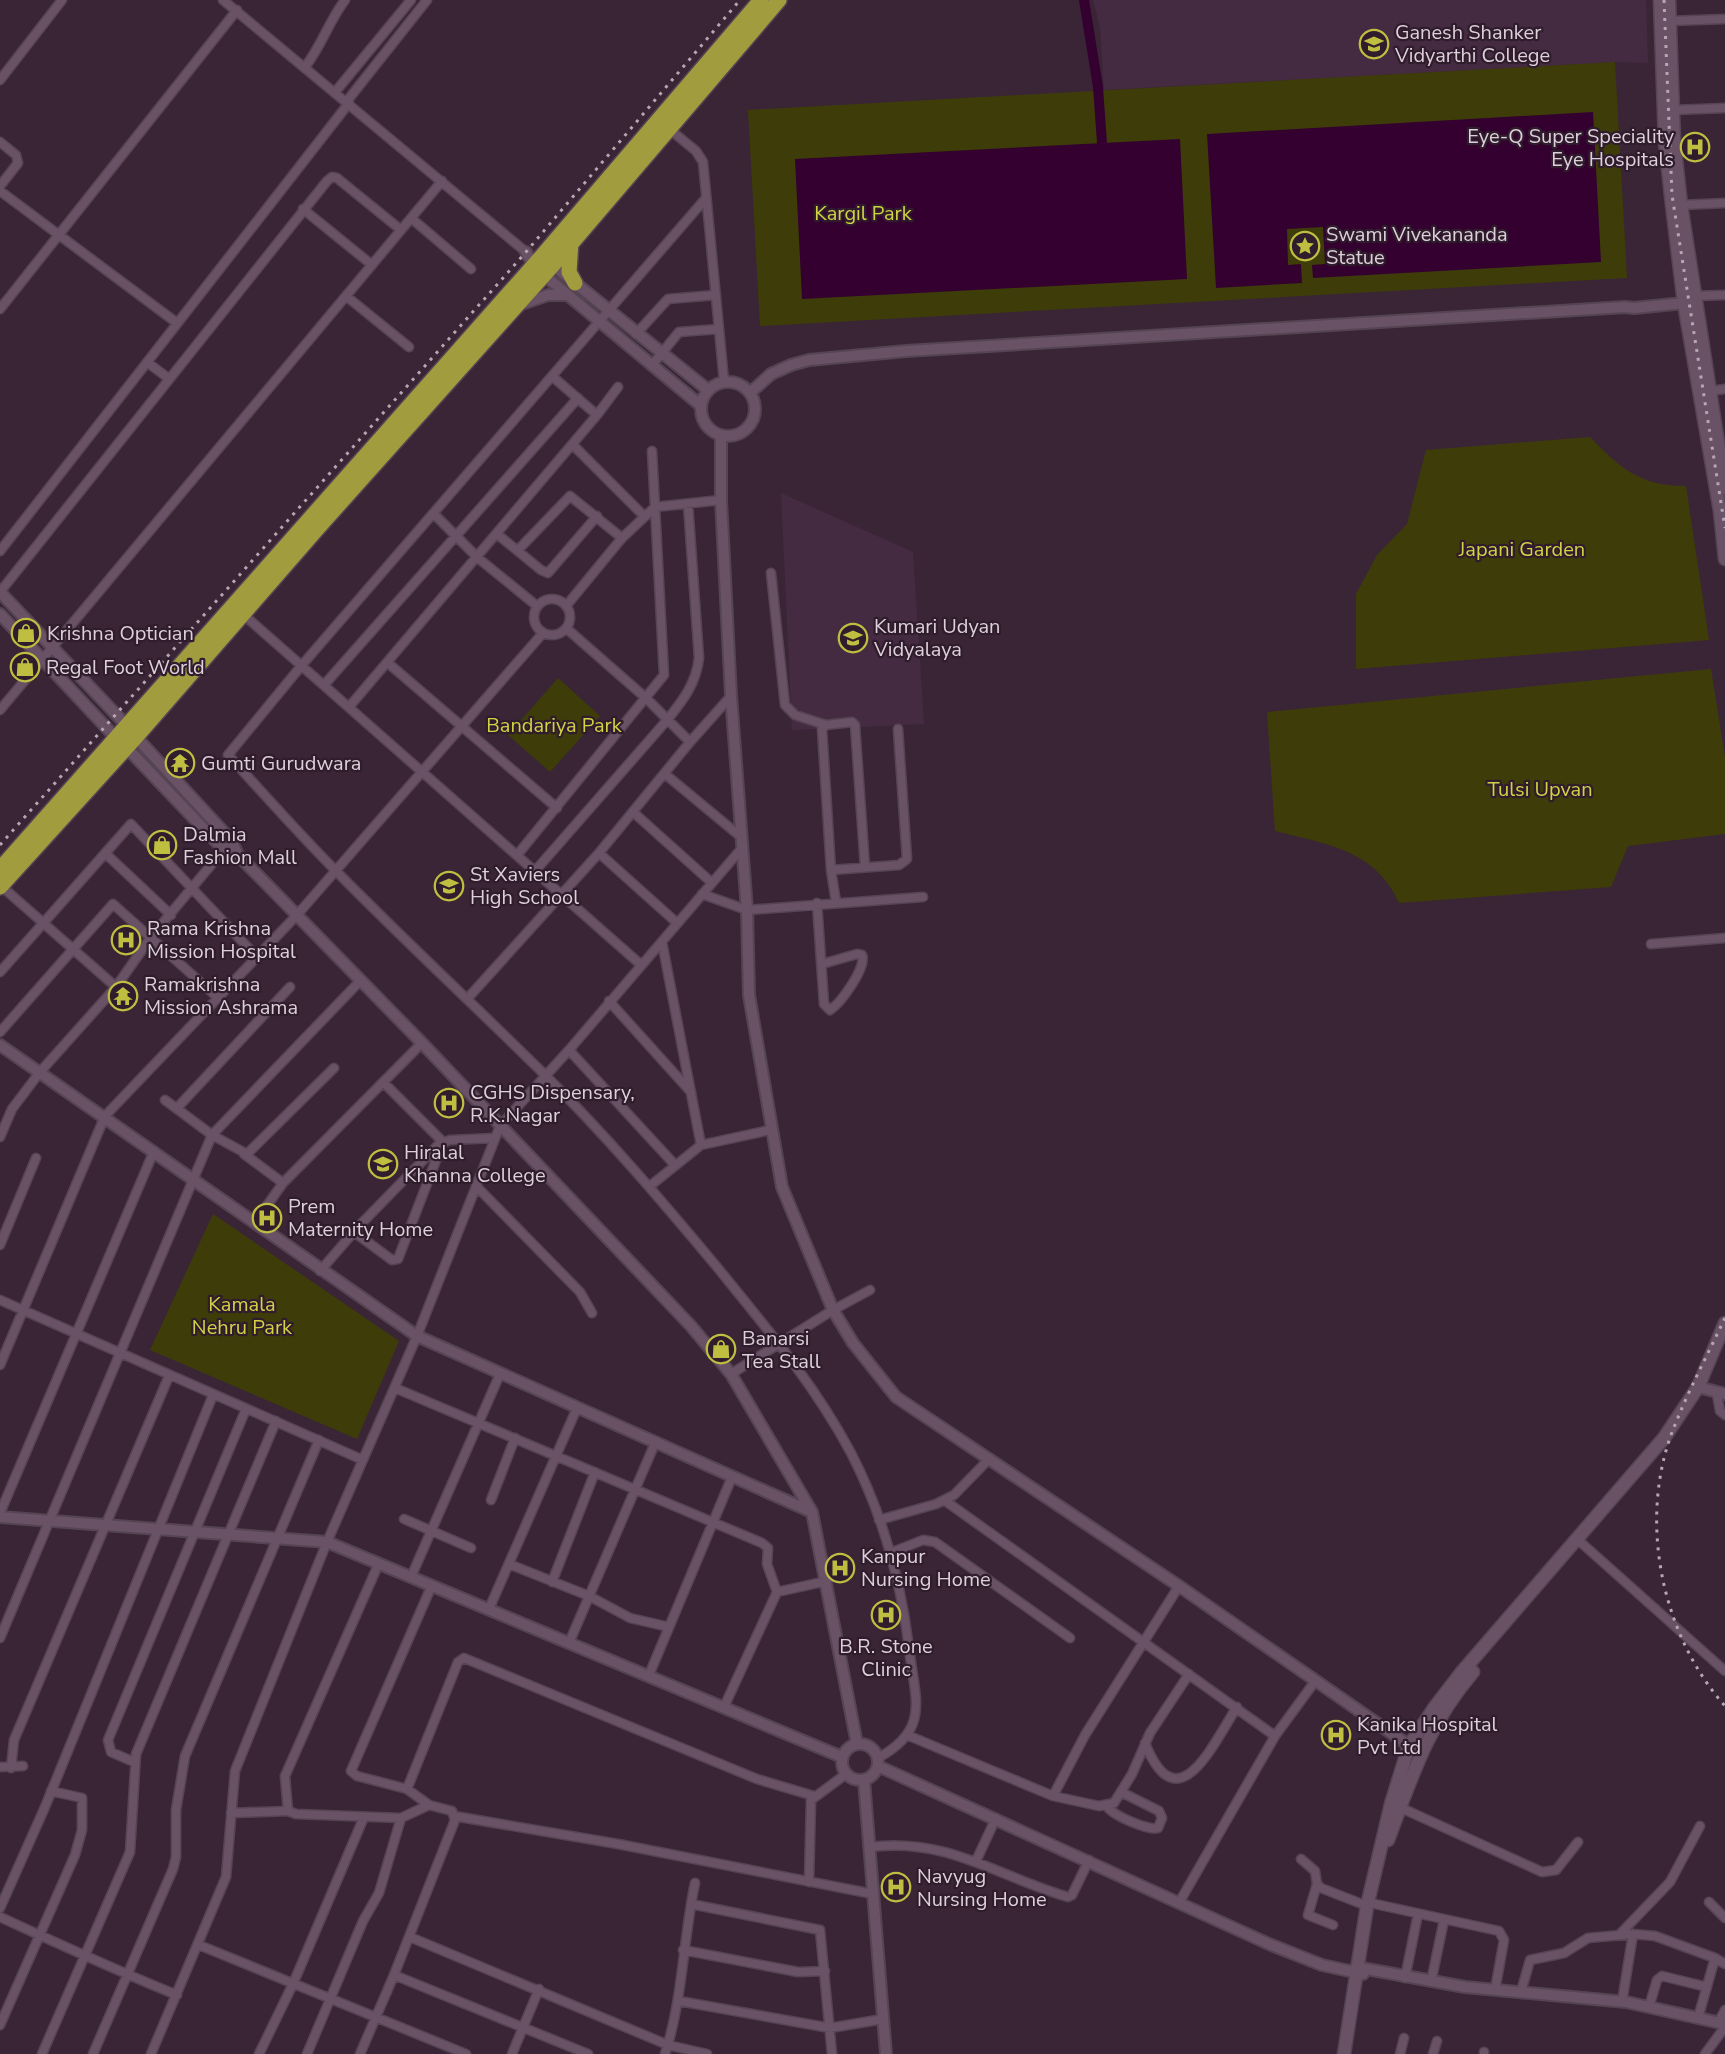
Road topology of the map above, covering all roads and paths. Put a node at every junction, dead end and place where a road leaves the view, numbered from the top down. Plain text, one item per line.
1 (62, 0) edge
2 (223, 0) edge
3 (345, 0) edge
4 (411, 0) edge
5 (427, 0) edge
6 (761, 0) edge
7 (779, 0) edge
8 (1660, 0) edge
9 (1669, 0) edge
10 (237, 10) junction
11 (1725, 19) edge
12 (1669, 21) junction
13 (305, 66) junction
14 (0, 80) edge
15 (336, 91) junction
16 (348, 102) junction
17 (1725, 108) edge
18 (1673, 110) junction
19 (667, 128) junction
20 (0, 141) edge
21 (634, 157) junction
22 (442, 181) junction
23 (0, 188) edge
24 (706, 198) junction
25 (1725, 203) edge
26 (1681, 205) junction
27 (303, 210) junction
28 (411, 218) junction
29 (401, 230) junction
30 (59, 235) junction
31 (571, 242) junction
32 (540, 262) junction
33 (372, 264) junction
34 (471, 269) dead end
35 (572, 289) junction
36 (716, 295) junction
37 (1725, 295) edge
38 (346, 296) junction
39 (1687, 298) junction
40 (516, 306) junction
41 (0, 309) edge
42 (607, 310) junction
43 (598, 321) junction
44 (177, 323) junction
45 (719, 329) junction
46 (636, 333) junction
47 (410, 347) dead end
48 (661, 354) junction
49 (147, 362) junction
50 (652, 365) junction
51 (553, 377) junction
52 (168, 378) junction
53 (724, 381) junction
54 (618, 387) dead end
55 (708, 390) junction
56 (1725, 390) edge
57 (1709, 391) junction
58 (750, 393) junction
59 (578, 398) junction
60 (700, 405) junction
61 (597, 415) junction
62 (721, 436) junction
63 (573, 445) junction
64 (652, 451) dead end
65 (1725, 488) edge
66 (722, 500) junction
67 (688, 504) junction
68 (328, 507) junction
69 (656, 507) junction
70 (434, 514) junction
71 (597, 516) junction
72 (644, 516) junction
73 (497, 534) junction
74 (457, 536) junction
75 (622, 538) junction
76 (518, 550) junction
77 (0, 551) edge
78 (478, 558) junction
79 (1725, 559) edge
80 (771, 573) dead end
81 (0, 592) edge
82 (537, 606) junction
83 (567, 606) junction
84 (0, 614) edge
85 (244, 615) junction
86 (566, 628) junction
87 (543, 633) junction
88 (51, 647) junction
89 (42, 659) junction
90 (388, 663) junction
91 (302, 665) junction
92 (324, 685) junction
93 (731, 696) junction
94 (647, 699) junction
95 (349, 707) junction
96 (0, 710) edge
97 (668, 719) junction
98 (826, 725) junction
99 (463, 726) junction
100 (898, 729) dead end
101 (127, 737) junction
102 (690, 742) junction
103 (422, 774) junction
104 (665, 774) junction
105 (557, 808) junction
106 (633, 812) junction
107 (231, 840) junction
108 (742, 843) junction
109 (224, 850) junction
110 (105, 853) junction
111 (599, 853) junction
112 (518, 854) junction
113 (238, 855) junction
114 (865, 867) junction
115 (0, 869) edge
116 (831, 870) junction
117 (535, 871) junction
118 (336, 872) junction
119 (711, 882) junction
120 (0, 886) edge
121 (193, 888) junction
122 (559, 894) junction
123 (702, 894) junction
124 (923, 897) dead end
125 (836, 902) junction
126 (817, 903) junction
127 (747, 910) junction
128 (171, 915) junction
129 (297, 915) junction
130 (677, 923) junction
131 (41, 924) junction
132 (151, 937) junction
133 (1725, 938) edge
134 (662, 942) junction
135 (1651, 944) dead end
136 (71, 950) junction
137 (257, 957) junction
138 (640, 964) junction
139 (822, 964) junction
140 (0, 972) edge
141 (361, 980) junction
142 (116, 987) junction
143 (290, 987) dead end
144 (217, 997) junction
145 (467, 999) junction
146 (609, 1001) junction
147 (0, 1032) edge
148 (422, 1043) junction
149 (0, 1045) edge
150 (569, 1050) junction
151 (334, 1068) dead end
152 (40, 1072) junction
153 (545, 1074) junction
154 (383, 1082) junction
155 (692, 1093) junction
156 (165, 1100) dead end
157 (177, 1108) junction
158 (105, 1116) junction
159 (500, 1126) junction
160 (770, 1130) junction
161 (212, 1135) junction
162 (0, 1137) edge
163 (495, 1138) junction
164 (443, 1142) junction
165 (701, 1145) junction
166 (154, 1151) junction
167 (244, 1154) junction
168 (36, 1158) dead end
169 (675, 1165) junction
170 (193, 1177) junction
171 (282, 1183) junction
172 (476, 1186) junction
173 (650, 1186) junction
174 (256, 1221) junction
175 (354, 1232) junction
176 (0, 1245) edge
177 (320, 1271) junction
178 (870, 1290) dead end
179 (0, 1300) edge
180 (832, 1310) junction
181 (23, 1311) junction
182 (592, 1313) dead end
183 (1725, 1323) edge
184 (76, 1334) junction
185 (417, 1336) junction
186 (1725, 1342) edge
187 (779, 1343) junction
188 (120, 1354) junction
189 (0, 1365) edge
190 (500, 1374) junction
191 (731, 1374) junction
192 (169, 1376) junction
193 (394, 1388) junction
194 (1701, 1388) junction
195 (1721, 1394) edge
196 (213, 1395) junction
197 (578, 1408) junction
198 (246, 1409) junction
199 (1725, 1415) edge
200 (276, 1421) junction
201 (479, 1423) junction
202 (515, 1438) junction
203 (319, 1440) junction
204 (656, 1442) junction
205 (557, 1456) junction
206 (990, 1458) junction
207 (363, 1460) junction
208 (595, 1472) junction
209 (732, 1477) junction
210 (636, 1489) junction
211 (491, 1500) dead end
212 (944, 1500) junction
213 (812, 1512) junction
214 (0, 1515) edge
215 (404, 1519) dead end
216 (879, 1520) junction
217 (49, 1521) junction
218 (712, 1524) junction
219 (105, 1526) junction
220 (158, 1530) junction
221 (430, 1530) junction
222 (193, 1532) junction
223 (227, 1534) junction
224 (277, 1538) junction
225 (327, 1542) junction
226 (1580, 1542) junction
227 (471, 1548) dead end
228 (890, 1552) junction
229 (379, 1563) junction
230 (509, 1564) junction
231 (411, 1577) junction
232 (827, 1581) junction
233 (552, 1582) junction
234 (432, 1586) junction
235 (1179, 1586) junction
236 (777, 1592) junction
237 (589, 1596) junction
238 (489, 1609) junction
239 (669, 1627) junction
240 (0, 1638) edge
241 (1070, 1638) dead end
242 (1145, 1642) junction
243 (569, 1643) junction
244 (1725, 1671) edge
245 (1190, 1674) junction
246 (649, 1675) junction
247 (1316, 1680) junction
248 (724, 1707) junction
249 (1237, 1707) junction
250 (907, 1735) junction
251 (1275, 1736) junction
252 (1146, 1743) junction
253 (857, 1744) junction
254 (1414, 1750) junction
255 (842, 1756) junction
256 (134, 1762) junction
257 (878, 1762) junction
258 (23, 1766) dead end
259 (0, 1767) edge
260 (11, 1768) junction
261 (846, 1774) junction
262 (864, 1780) junction
263 (407, 1789) junction
264 (51, 1791) junction
265 (1121, 1792) junction
266 (814, 1796) junction
267 (1053, 1796) junction
268 (429, 1805) junction
269 (1396, 1805) junction
270 (1107, 1806) junction
271 (288, 1811) junction
272 (231, 1813) junction
273 (454, 1816) junction
274 (364, 1817) junction
275 (400, 1818) junction
276 (996, 1818) junction
277 (1700, 1826) dead end
278 (1578, 1842) dead end
279 (869, 1847) junction
280 (1301, 1859) dead end
281 (1089, 1860) junction
282 (976, 1861) junction
283 (809, 1882) junction
284 (695, 1883) dead end
285 (1317, 1884) junction
286 (873, 1894) junction
287 (1180, 1901) junction
288 (1709, 1902) dead end
289 (691, 1904) junction
290 (1371, 1905) junction
291 (0, 1908) edge
292 (1418, 1914) junction
293 (0, 1917) edge
294 (1725, 1918) edge
295 (1444, 1920) junction
296 (1333, 1924) dead end
297 (1620, 1934) junction
298 (1633, 1934) junction
299 (40, 1935) junction
300 (410, 1937) junction
301 (199, 1945) junction
302 (683, 1950) junction
303 (86, 1954) junction
304 (1715, 1958) junction
305 (1725, 1964) edge
306 (825, 1971) junction
307 (1359, 1971) junction
308 (126, 1975) junction
309 (394, 1975) junction
310 (1405, 1978) junction
311 (1431, 1982) junction
312 (293, 1984) junction
313 (1707, 1987) junction
314 (539, 1989) junction
315 (1495, 1990) junction
316 (1521, 1992) junction
317 (177, 1995) junction
318 (331, 2000) junction
319 (679, 2001) junction
320 (1622, 2002) junction
321 (1649, 2007) junction
322 (1725, 2010) edge
323 (374, 2018) junction
324 (883, 2019) junction
325 (1698, 2019) junction
326 (0, 2025) edge
327 (1723, 2025) edge
328 (523, 2028) junction
329 (830, 2028) junction
330 (1404, 2038) dead end
331 (1437, 2042) dead end
332 (668, 2045) junction
333 (463, 2053) edge
334 (42, 2054) edge
335 (93, 2054) edge
336 (151, 2054) edge
337 (259, 2054) edge
338 (307, 2054) edge
339 (360, 2054) edge
340 (512, 2054) edge
341 (588, 2054) edge
342 (665, 2054) edge
343 (707, 2054) edge
344 (831, 2054) edge
345 (886, 2054) edge
346 (1344, 2054) edge
347 (1352, 2054) edge
348 (1400, 2054) edge
349 (1433, 2054) edge
350 (1704, 2054) edge

1 - 14 street
2 - 10 street
3 - 13 street
4 - 15 street
5 - 16 street
6 - 21 highway
7 - 19 highway
8 - 39 main road
9 - 12 main road
10 - 13 street
10 - 30 street
11 - 12 street
12 - 18 main road
13 - 15 street
15 - 16 street
16 - 22 street
16 - 44 street
17 - 18 street
18 - 26 main road
19 - 21 highway
19 - 24 street
20 - 23 street
21 - 31 highway
21 - 32 highway
22 - 28 street
22 - 32 street
23 - 30 street
24 - 36 street
24 - 42 street
25 - 26 street
26 - 39 main road
27 - 29 street
27 - 33 street
27 - 52 street
28 - 29 street
28 - 34 street
29 - 33 street
30 - 41 street
30 - 44 street
31 - 32 highway
31 - 35 highway
32 - 35 street
32 - 40 highway
32 - 68 highway
33 - 38 street
35 - 40 street
35 - 42 street
35 - 43 street
36 - 45 street
36 - 46 street
37 - 39 street
38 - 47 street
38 - 88 street
39 - 57 main road
39 - 58 street
39 - 79 main road
40 - 68 highway
42 - 43 street
42 - 46 street
43 - 50 street
43 - 51 street
44 - 49 street
45 - 48 street
45 - 53 street
46 - 48 street
48 - 50 street
48 - 55 street
49 - 52 street
49 - 77 street
50 - 60 street
51 - 59 street
51 - 70 street
52 - 81 street
53 - 55 street
53 - 58 street
54 - 61 street
55 - 60 street
56 - 57 street
57 - 65 main road
58 - 62 street
59 - 61 street
59 - 74 street
60 - 62 street
61 - 63 street
62 - 66 street
63 - 72 street
63 - 73 street
64 - 69 street
66 - 67 street
66 - 93 street
67 - 69 street
67 - 97 street
68 - 85 highway
68 - 101 highway
69 - 72 street
69 - 94 street
70 - 74 street
70 - 91 street
71 - 75 street
71 - 76 street
71 - 76 street
72 - 75 street
73 - 76 street
73 - 78 street
74 - 78 street
74 - 92 street
75 - 83 street
78 - 82 street
78 - 90 street
80 - 98 street
81 - 88 street
82 - 83 street
82 - 87 street
83 - 86 street
84 - 89 street
85 - 91 street
85 - 101 highway
86 - 87 street
86 - 94 street
87 - 99 street
88 - 89 street
88 - 101 street
89 - 96 street
89 - 101 street
90 - 95 street
90 - 99 street
91 - 92 street
91 - 118 street
92 - 95 street
93 - 102 street
93 - 108 street
94 - 97 street
94 - 105 street
95 - 103 street
97 - 102 street
97 - 117 street
98 - 114 street
98 - 116 street
99 - 103 street
99 - 105 street
100 - 114 street
101 - 107 street
101 - 109 street
101 - 115 highway
101 - 120 highway
102 - 104 street
103 - 112 street
103 - 118 street
104 - 106 street
104 - 108 street
105 - 112 street
106 - 111 street
106 - 119 street
107 - 109 street
107 - 113 street
108 - 119 street
108 - 127 street
109 - 113 street
109 - 121 street
110 - 121 street
110 - 128 street
110 - 131 street
111 - 122 street
111 - 130 street
112 - 117 street
113 - 129 street
114 - 116 street
116 - 125 street
117 - 122 street
118 - 129 street
118 - 145 street
119 - 123 street
120 - 131 street
121 - 128 street
121 - 137 street
122 - 138 street
122 - 145 street
123 - 127 street
123 - 130 street
124 - 125 street
125 - 126 street
126 - 127 street
126 - 139 street
127 - 160 street
128 - 132 street
129 - 137 street
129 - 141 street
130 - 134 street
131 - 136 street
131 - 140 street
132 - 136 street
132 - 142 street
132 - 144 street
133 - 135 street
134 - 138 street
134 - 155 street
136 - 142 street
136 - 147 street
137 - 144 street
138 - 146 street
139 - 139 street
141 - 148 street
141 - 161 street
142 - 152 street
143 - 157 street
144 - 158 street
145 - 153 street
146 - 150 street
146 - 155 street
148 - 154 street
148 - 159 street
149 - 152 street
150 - 153 street
150 - 169 street
151 - 167 street
152 - 158 street
152 - 162 street
153 - 159 street
153 - 173 street
154 - 164 street
154 - 171 street
155 - 165 street
156 - 157 street
157 - 161 street
158 - 166 street
158 - 181 street
159 - 163 street
159 - 191 street
160 - 165 street
160 - 180 street
161 - 167 street
161 - 170 street
163 - 164 street
163 - 172 street
164 - 175 street
164 - 175 street
165 - 169 street
166 - 170 street
166 - 184 street
167 - 171 street
168 - 176 street
169 - 173 street
170 - 174 street
170 - 188 street
171 - 174 street
172 - 182 street
172 - 185 street
173 - 187 street
174 - 177 street
175 - 177 street
177 - 185 street
178 - 180 street
179 - 181 street
180 - 187 street
180 - 206 street
181 - 184 street
181 - 189 street
183 - 194 main road
184 - 188 street
184 - 214 street
185 - 190 street
185 - 193 street
186 - 194 main road
187 - 191 street
187 - 216 street
188 - 192 street
188 - 217 street
190 - 197 street
190 - 201 street
191 - 213 street
192 - 196 street
192 - 219 street
193 - 201 street
193 - 207 street
194 - 195 street
194 - 226 main road
195 - 199 street
196 - 198 street
196 - 220 street
197 - 204 street
197 - 205 street
198 - 200 street
198 - 222 street
200 - 203 street
200 - 223 street
201 - 202 street
201 - 221 street
202 - 205 street
202 - 211 street
203 - 207 street
203 - 224 street
204 - 209 street
204 - 210 street
205 - 208 street
205 - 230 street
206 - 212 street
206 - 235 street
207 - 225 street
208 - 210 street
208 - 233 street
209 - 213 street
209 - 218 street
210 - 218 street
210 - 237 street
212 - 216 street
212 - 242 street
213 - 232 street
214 - 217 street
215 - 221 street
216 - 228 street
217 - 219 street
217 - 240 street
218 - 236 street
218 - 239 street
219 - 220 street
219 - 260 street
220 - 222 street
220 - 264 street
221 - 227 street
221 - 231 street
222 - 223 street
222 - 256 street
223 - 224 street
223 - 256 street
224 - 225 street
224 - 308 street
225 - 229 street
225 - 272 street
226 - 244 street
226 - 254 main road
228 - 241 street
228 - 250 street
229 - 231 street
229 - 271 street
230 - 233 street
230 - 238 street
231 - 234 street
232 - 236 street
232 - 253 street
233 - 237 street
234 - 238 street
234 - 263 street
235 - 242 street
235 - 247 street
236 - 248 street
237 - 239 street
237 - 243 street
238 - 243 street
239 - 246 street
242 - 245 street
242 - 267 street
243 - 246 street
245 - 249 street
245 - 252 street
246 - 248 street
247 - 251 street
247 - 254 street
248 - 255 street
249 - 251 street
249 - 252 street
250 - 257 street
250 - 267 street
251 - 287 street
252 - 265 street
253 - 255 street
253 - 257 street
254 - 269 main road
255 - 261 street
256 - 303 street
257 - 262 street
257 - 276 street
258 - 260 street
259 - 260 street
261 - 262 street
261 - 266 street
262 - 279 street
263 - 266 street
263 - 268 street
264 - 291 street
264 - 299 street
265 - 270 street
265 - 270 street
266 - 283 street
267 - 270 street
268 - 273 street
268 - 275 street
269 - 278 street
269 - 290 main road
271 - 272 street
271 - 274 street
272 - 301 street
273 - 283 street
273 - 300 street
274 - 275 street
274 - 312 street
275 - 318 street
276 - 281 street
276 - 282 street
277 - 297 street
279 - 282 street
279 - 286 street
280 - 285 street
281 - 282 street
281 - 287 street
283 - 286 street
284 - 289 street
285 - 290 street
285 - 296 street
286 - 324 street
287 - 307 street
288 - 294 street
289 - 302 street
289 - 306 street
290 - 292 street
290 - 307 main road
292 - 295 street
292 - 310 street
293 - 299 street
295 - 311 street
295 - 315 street
297 - 298 street
297 - 316 street
298 - 304 street
298 - 320 street
299 - 303 street
299 - 326 street
300 - 309 street
300 - 314 street
301 - 312 street
301 - 317 street
302 - 306 street
302 - 319 street
303 - 308 street
303 - 334 street
304 - 305 street
304 - 313 street
306 - 329 street
307 - 310 street
307 - 346 main road
307 - 347 main road
308 - 317 street
308 - 335 street
309 - 323 street
309 - 328 street
310 - 311 street
311 - 315 street
312 - 318 street
312 - 337 street
313 - 321 street
313 - 325 street
314 - 328 street
314 - 332 street
315 - 316 street
316 - 320 street
317 - 336 street
318 - 323 street
318 - 338 street
319 - 329 street
319 - 332 street
320 - 321 street
321 - 325 street
322 - 327 street
323 - 333 street
323 - 339 street
324 - 329 street
324 - 345 street
325 - 327 street
327 - 350 street
328 - 340 street
328 - 341 street
329 - 344 street
330 - 348 street
331 - 349 street
332 - 342 street
332 - 343 street

